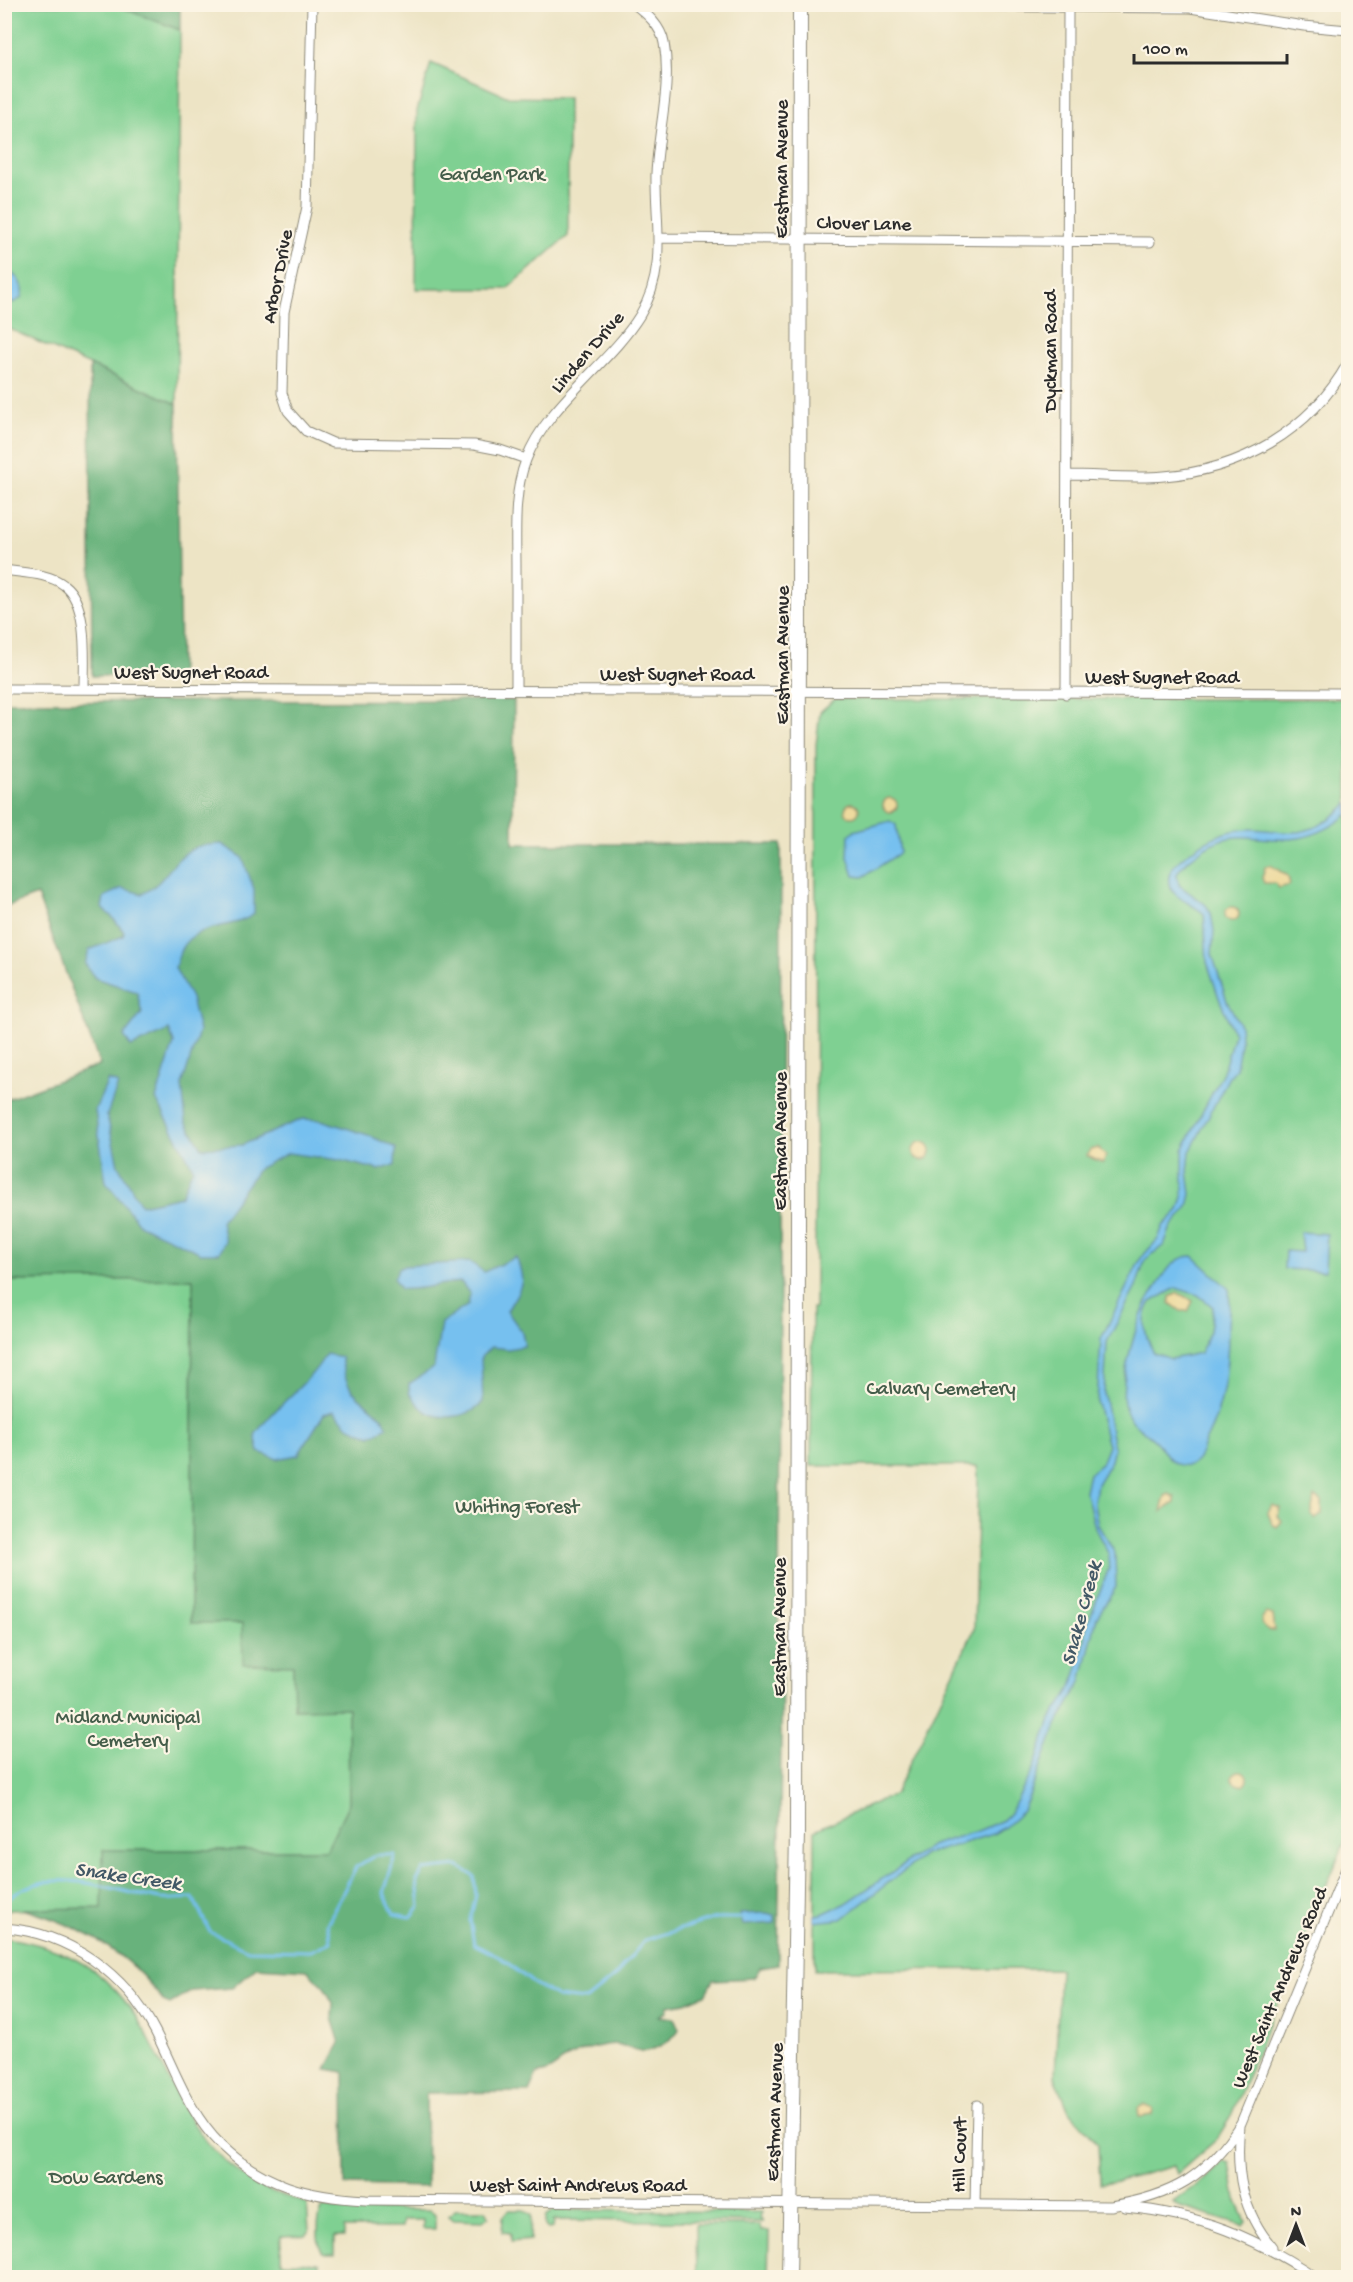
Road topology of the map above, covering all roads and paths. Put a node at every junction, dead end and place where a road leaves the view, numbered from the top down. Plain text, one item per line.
1 (312, 4) edge
2 (634, 4) edge
3 (800, 4) edge
4 (916, 6) dead end
5 (1068, 8) junction
6 (1230, 9) edge
7 (1348, 30) edge
8 (660, 238) junction
9 (800, 239) junction
10 (1067, 242) junction
11 (1150, 242) dead end
12 (1348, 363) edge
13 (526, 459) junction
14 (1067, 475) junction
15 (4, 570) edge
16 (84, 688) junction
17 (4, 689) edge
18 (516, 690) junction
19 (801, 691) junction
20 (1348, 693) edge
21 (1066, 694) junction
22 (1348, 1864) edge
23 (4, 1928) edge
24 (976, 2105) dead end
25 (1241, 2123) junction
26 (790, 2203) junction
27 (975, 2205) junction
28 (1111, 2206) junction
29 (1275, 2252) junction
30 (789, 2277) edge
31 (1317, 2277) edge

1 - 13 street, Arbor Drive
2 - 8 street, Linden Drive
3 - 9 main road, Eastman Avenue
4 - 5 street
5 - 6 street
5 - 10 street, Dyckman Road
6 - 7 street
8 - 9 street, Clover Lane
8 - 13 street, Linden Drive
9 - 10 street, Clover Lane
9 - 19 main road, Eastman Avenue
10 - 11 street, Clover Lane
10 - 14 street, Dyckman Road
12 - 14 street
13 - 18 street, Linden Drive
14 - 21 street, Dyckman Road
15 - 16 street
16 - 17 street, West Sugnet Road
16 - 18 street, West Sugnet Road
18 - 19 street, West Sugnet Road
19 - 21 street, West Sugnet Road
19 - 26 main road, Eastman Avenue
20 - 21 street, West Sugnet Road
22 - 25 street, West Saint Andrews Road
23 - 26 street, West Saint Andrews Road
24 - 27 street, Hill Court
25 - 28 street, West Saint Andrews Road
25 - 29 street, West Saint Andrews Road
26 - 27 street, West Saint Andrews Road
26 - 30 main road, Eastman Avenue
27 - 28 street, West Saint Andrews Road
28 - 29 street
29 - 31 street

